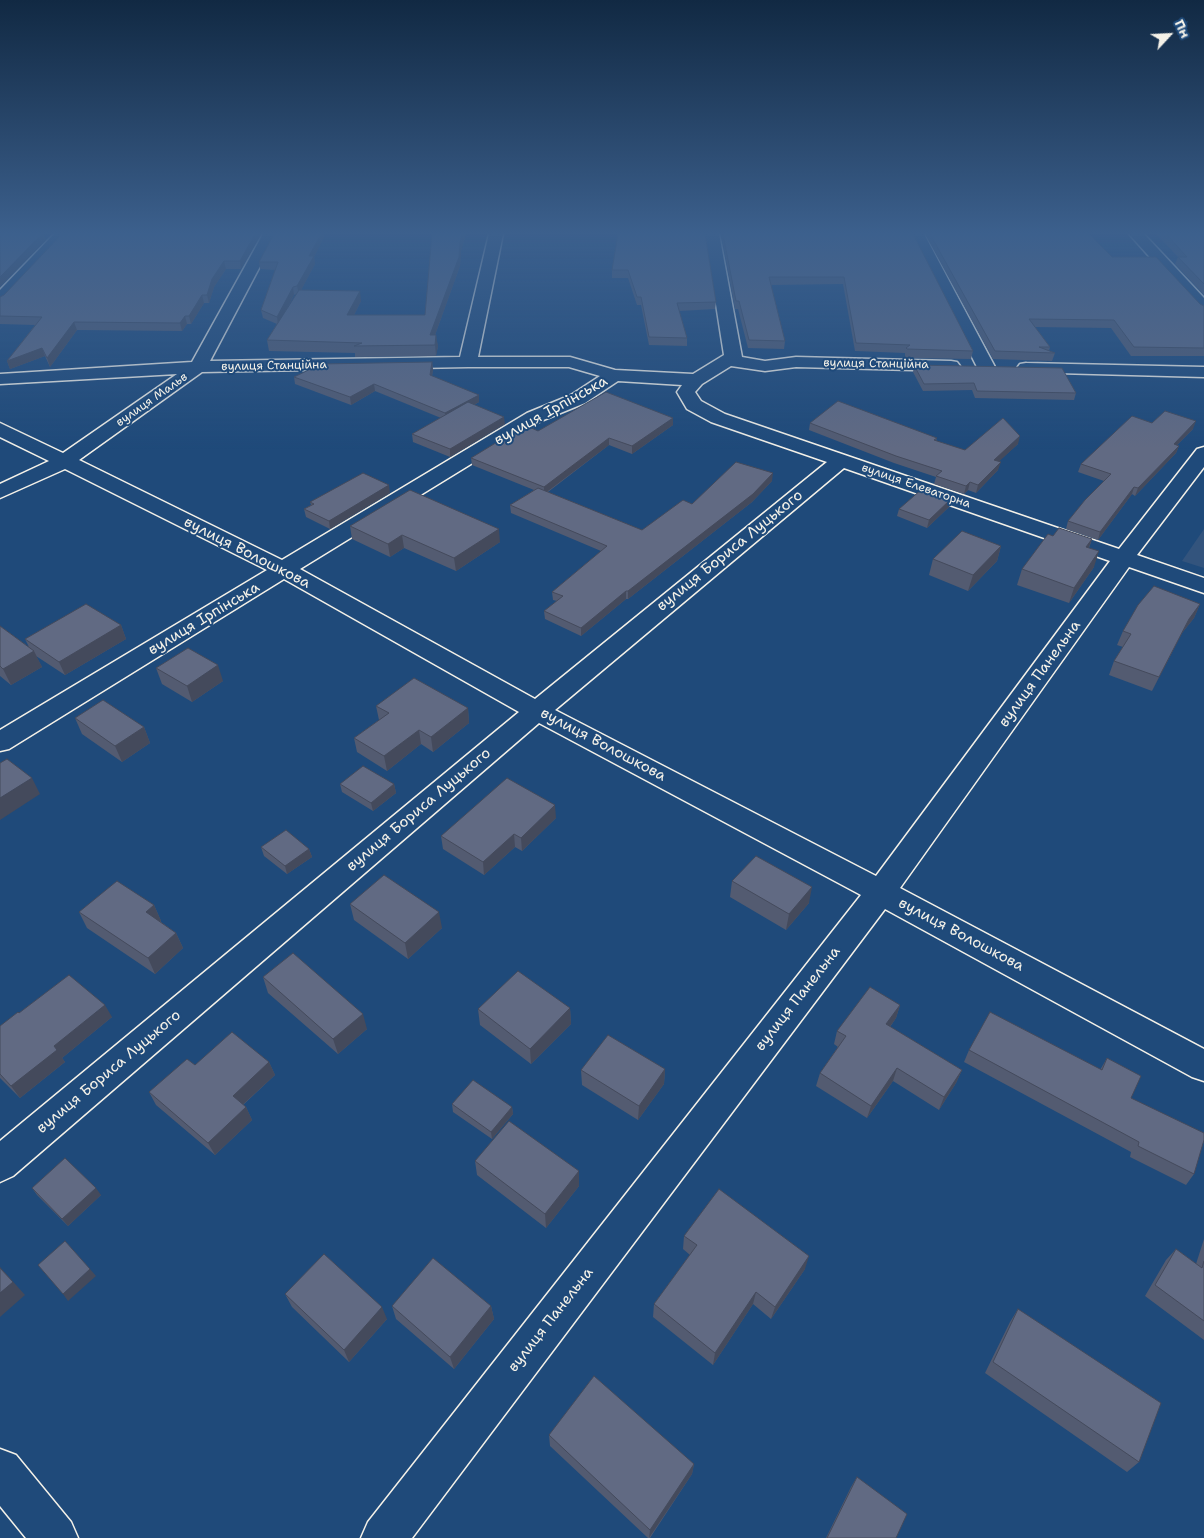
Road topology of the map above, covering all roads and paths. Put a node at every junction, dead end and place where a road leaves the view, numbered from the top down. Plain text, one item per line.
1 (231, 306) edge
2 (480, 306) edge
3 (724, 306) edge
4 (955, 306) edge
5 (728, 360) junction
6 (468, 362) junction
7 (198, 367) junction
8 (986, 367) junction
9 (1204, 372) edge
10 (614, 375) junction
11 (0, 380) edge
12 (696, 380) junction
13 (0, 429) edge
14 (1204, 454) edge
15 (841, 460) junction
16 (63, 462) junction
17 (0, 492) edge
18 (1124, 558) junction
19 (285, 570) junction
20 (1204, 586) edge
21 (537, 711) junction
22 (0, 742) edge
23 (881, 892) junction
24 (1204, 1066) edge
25 (0, 1164) edge
26 (0, 1471) edge
27 (55, 1538) edge
28 (384, 1538) edge

1 - 7 street, вулиця Мальв
2 - 6 street
3 - 5 street
4 - 8 street
5 - 8 street, вулиця Станційна
5 - 12 street
6 - 7 street, вулиця Станційна
6 - 10 street, вулиця Станційна
7 - 11 street, вулиця Станційна
7 - 16 street, вулиця Мальв
8 - 9 street, вулиця Станційна
10 - 12 street, вулиця Станційна
10 - 19 street, вулиця Ірпінська
12 - 15 street, вулиця Елеваторна
13 - 16 street, вулиця Волошкова
14 - 18 street, вулиця Панельна
15 - 18 street, вулиця Елеваторна
15 - 21 street, вулиця Бориса Луцького
16 - 17 street, вулиця Мальв
16 - 19 street, вулиця Волошкова
18 - 20 street, вулиця Елеваторна
18 - 23 street, вулиця Панельна
19 - 21 street, вулиця Волошкова
19 - 22 street, вулиця Ірпінська
21 - 23 street, вулиця Волошкова
21 - 25 street, вулиця Бориса Луцького
23 - 24 street, вулиця Волошкова
23 - 28 street, вулиця Панельна
26 - 27 street

